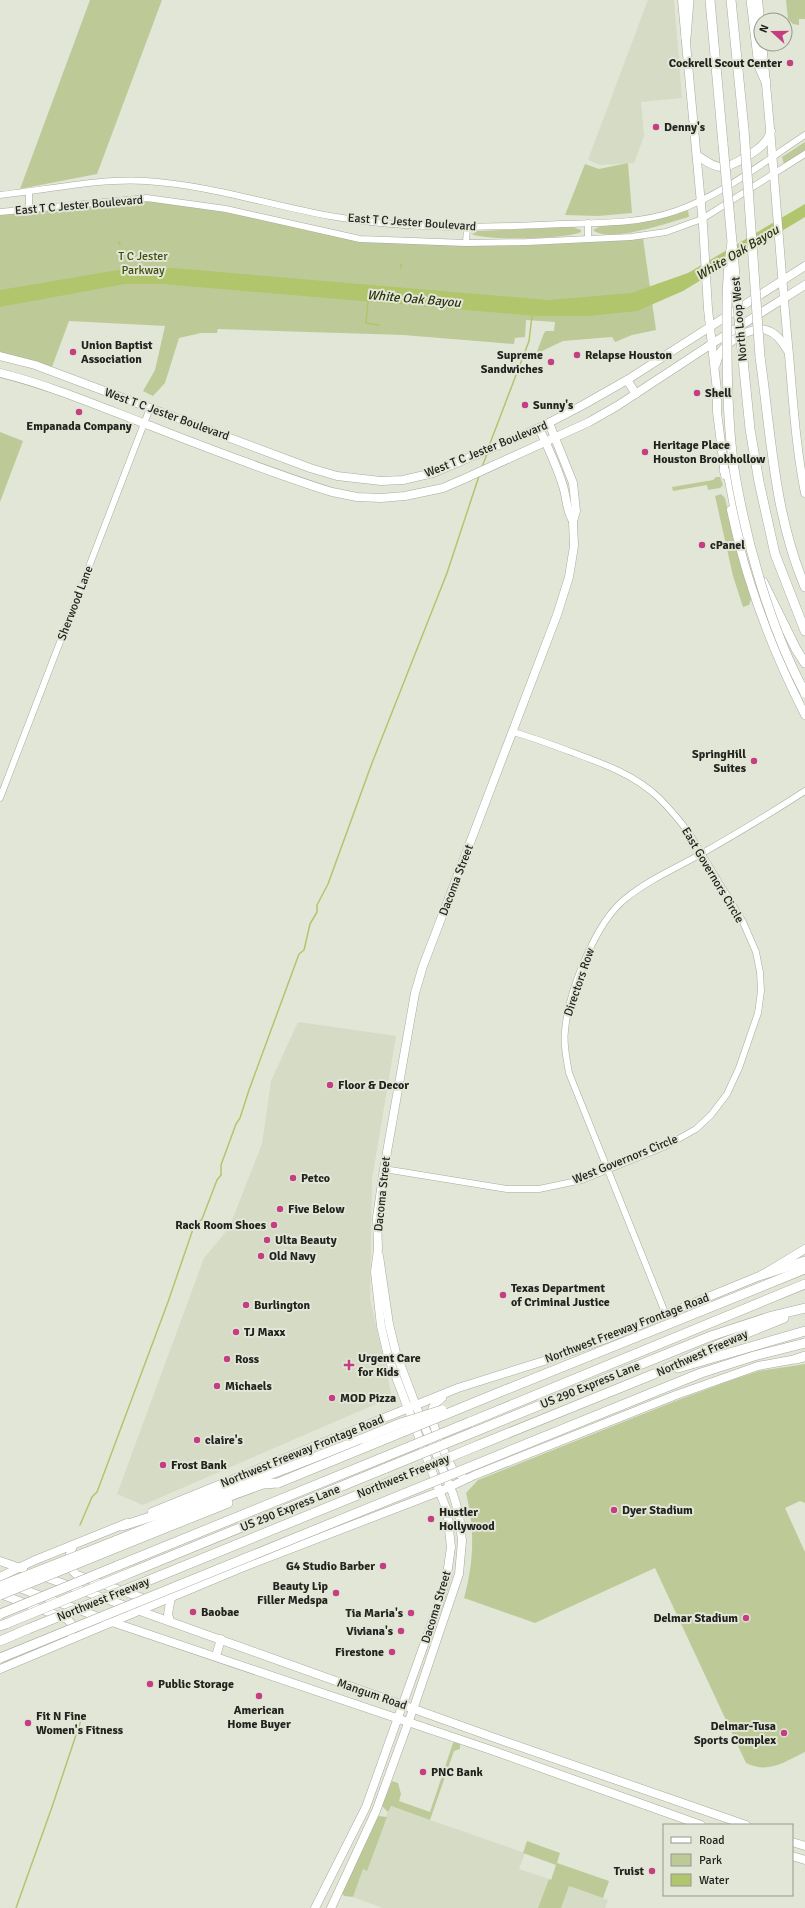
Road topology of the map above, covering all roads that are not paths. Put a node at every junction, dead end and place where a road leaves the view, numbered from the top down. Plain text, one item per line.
1 (682, 0) edge
2 (689, 0) edge
3 (710, 0) edge
4 (731, 0) edge
5 (751, 0) edge
6 (758, 0) edge
7 (759, 12) edge
8 (686, 38) junction
9 (763, 52) edge
10 (766, 82) junction
11 (771, 130) junction
12 (805, 135) edge
13 (805, 154) edge
14 (697, 155) junction
15 (772, 157) junction
16 (774, 175) junction
17 (29, 192) junction
18 (0, 195) edge
19 (701, 201) junction
20 (29, 208) junction
21 (0, 212) edge
22 (588, 223) junction
23 (703, 223) junction
24 (467, 227) junction
25 (588, 239) junction
26 (466, 243) junction
27 (732, 243) junction
28 (805, 266) edge
29 (782, 282) junction
30 (805, 285) edge
31 (783, 299) junction
32 (710, 325) junction
33 (713, 343) junction
34 (788, 351) junction
35 (0, 356) edge
36 (715, 367) junction
37 (0, 372) edge
38 (627, 380) junction
39 (636, 394) junction
40 (150, 408) junction
41 (549, 423) junction
42 (144, 424) junction
43 (539, 428) junction
44 (556, 437) junction
45 (546, 442) junction
46 (724, 470) junction
47 (805, 493) edge
48 (573, 521) junction
49 (805, 587) edge
50 (805, 631) edge
51 (805, 663) edge
52 (805, 693) edge
53 (805, 715) edge
54 (513, 732) junction
55 (805, 792) edge
56 (0, 798) edge
57 (702, 854) junction
58 (738, 1068) joint
59 (384, 1169) junction
60 (607, 1169) junction
61 (378, 1249) junction
62 (805, 1249) edge
63 (805, 1261) edge
64 (805, 1269) edge
65 (762, 1275) junction
66 (805, 1280) edge
67 (805, 1284) edge
68 (790, 1289) junction
69 (805, 1309) edge
70 (666, 1315) junction
71 (389, 1324) junction
72 (381, 1326) junction
73 (805, 1332) edge
74 (805, 1343) edge
75 (802, 1357) edge
76 (654, 1374) junction
77 (505, 1390) junction
78 (450, 1391) junction
79 (412, 1407) junction
80 (520, 1457) junction
81 (278, 1483) junction
82 (450, 1487) junction
83 (441, 1491) junction
84 (122, 1526) junction
85 (73, 1546) junction
86 (0, 1560) edge
87 (21, 1568) junction
88 (0, 1577) edge
89 (0, 1580) edge
90 (0, 1586) edge
91 (0, 1594) edge
92 (171, 1597) junction
93 (162, 1601) junction
94 (140, 1611) junction
95 (0, 1614) edge
96 (170, 1621) junction
97 (112, 1622) junction
98 (4, 1624) edge
99 (222, 1639) junction
100 (0, 1641) edge
101 (59, 1643) junction
102 (216, 1656) junction
103 (0, 1658) edge
104 (0, 1669) edge
105 (313, 1674) junction
106 (309, 1688) junction
107 (404, 1705) junction
108 (413, 1709) junction
109 (398, 1720) junction
110 (408, 1723) junction
111 (495, 1738) junction
112 (491, 1750) junction
113 (573, 1765) junction
114 (568, 1778) junction
115 (698, 1824) edge
116 (743, 1824) edge
117 (793, 1842) edge
118 (805, 1846) edge
119 (793, 1856) edge
120 (805, 1860) edge
121 (315, 1908) edge
122 (331, 1908) edge

1 - 8 main road
2 - 8 highway
3 - 27 highway, North Loop West, bridge
4 - 49 highway, North Loop West, bridge
5 - 10 highway
6 - 7 main road
8 - 14 main road
9 - 10 main road
10 - 11 main road
11 - 14 main road
11 - 15 main road
12 - 15 street, East T C Jester Boulevard
13 - 16 street, East T C Jester Boulevard
14 - 19 main road
15 - 16 main road
15 - 19 street, East T C Jester Boulevard
16 - 23 street, East T C Jester Boulevard
16 - 29 main road
17 - 18 street, East T C Jester Boulevard
17 - 20 street
17 - 24 street, East T C Jester Boulevard
19 - 22 street, East T C Jester Boulevard
19 - 23 main road
20 - 21 street, East T C Jester Boulevard
20 - 26 street, East T C Jester Boulevard
22 - 24 street, East T C Jester Boulevard
22 - 25 street
23 - 25 street, East T C Jester Boulevard
23 - 32 main road
24 - 26 street
25 - 26 street, East T C Jester Boulevard
27 - 50 highway, North Loop West, bridge
27 - 52 highway, bridge
28 - 29 main road, West T C Jester Boulevard
29 - 31 main road
29 - 32 main road, West T C Jester Boulevard
30 - 31 main road, West T C Jester Boulevard
31 - 33 main road, West T C Jester Boulevard
31 - 34 main road
32 - 33 main road
32 - 38 main road, West T C Jester Boulevard
33 - 36 main road
33 - 39 main road, West T C Jester Boulevard
34 - 36 main road
34 - 47 main road
35 - 40 main road, West T C Jester Boulevard
36 - 46 main road
37 - 42 main road, West T C Jester Boulevard
38 - 39 main road
38 - 41 main road, West T C Jester Boulevard
39 - 44 main road, West T C Jester Boulevard
40 - 42 street, Sherwood Lane
40 - 43 main road, West T C Jester Boulevard
41 - 43 main road, West T C Jester Boulevard
41 - 44 main road, Dacoma Street
42 - 45 main road, West T C Jester Boulevard
42 - 56 street, Sherwood Lane
43 - 45 main road, Dacoma Street
44 - 45 main road, West T C Jester Boulevard
44 - 48 main road, Dacoma Street
45 - 48 main road, Dacoma Street
46 - 51 highway
46 - 53 main road
48 - 54 main road, Dacoma Street
54 - 57 street, East Governors Circle
54 - 59 main road, Dacoma Street
55 - 57 street, Directors Row
57 - 58 street, East Governors Circle
57 - 60 street, Directors Row
58 - 60 street, West Governors Circle
59 - 60 street, West Governors Circle
59 - 61 main road, Dacoma Street
60 - 70 street, Directors Row
61 - 71 main road, Dacoma Street
61 - 72 main road, Dacoma Street
62 - 65 main road, Northwest Freeway Frontage Road
63 - 65 highway
64 - 77 highway
65 - 70 main road, Northwest Freeway Frontage Road
66 - 68 highway
67 - 68 highway
68 - 95 highway, Northwest Freeway, bridge
69 - 76 highway, Northwest Freeway
69 - 98 highway, US 290 Express Lane, bridge
70 - 78 main road, Northwest Freeway Frontage Road
71 - 72 main road
71 - 79 main road, Dacoma Street
72 - 79 main road, Dacoma Street
73 - 76 highway
74 - 103 highway, bridge
75 - 80 main road
76 - 100 highway, Northwest Freeway, bridge
77 - 81 highway, bridge
77 - 84 highway, bridge
78 - 79 main road, Northwest Freeway Frontage Road
78 - 80 main road
79 - 82 main road, Dacoma Street
79 - 83 main road, Dacoma Street
79 - 84 main road, Northwest Freeway Frontage Road
80 - 82 main road
81 - 90 highway, bridge
81 - 91 highway, bridge
82 - 83 main road
82 - 108 main road, Dacoma Street
83 - 92 main road
83 - 107 main road, Dacoma Street
84 - 85 main road, Northwest Freeway Frontage Road
85 - 87 main road, Northwest Freeway Frontage Road
85 - 93 main road
86 - 87 main road, Mangum Road
87 - 88 main road, Northwest Freeway Frontage Road
87 - 94 main road, Mangum Road
89 - 97 main road, Mangum Road
91 - 101 main road
92 - 93 main road
92 - 96 main road
93 - 94 main road
94 - 96 main road, Mangum Road
94 - 97 main road
96 - 99 main road, Mangum Road
97 - 101 main road
97 - 102 main road, Mangum Road
99 - 102 main road
99 - 105 main road, Mangum Road
101 - 104 main road
102 - 106 main road, Mangum Road
105 - 106 main road
105 - 107 main road, Mangum Road
106 - 109 main road, Mangum Road
107 - 108 main road, Mangum Road
107 - 109 main road, Dacoma Street
108 - 110 main road, Dacoma Street
108 - 111 main road, Mangum Road
109 - 110 main road, Mangum Road
109 - 121 main road, Dacoma Street
110 - 112 main road, Mangum Road
110 - 122 main road, Dacoma Street
111 - 112 main road
111 - 113 main road, Mangum Road
112 - 114 main road, Mangum Road
113 - 114 main road
113 - 116 main road, Mangum Road
114 - 115 main road, Mangum Road
117 - 118 main road
119 - 120 main road

